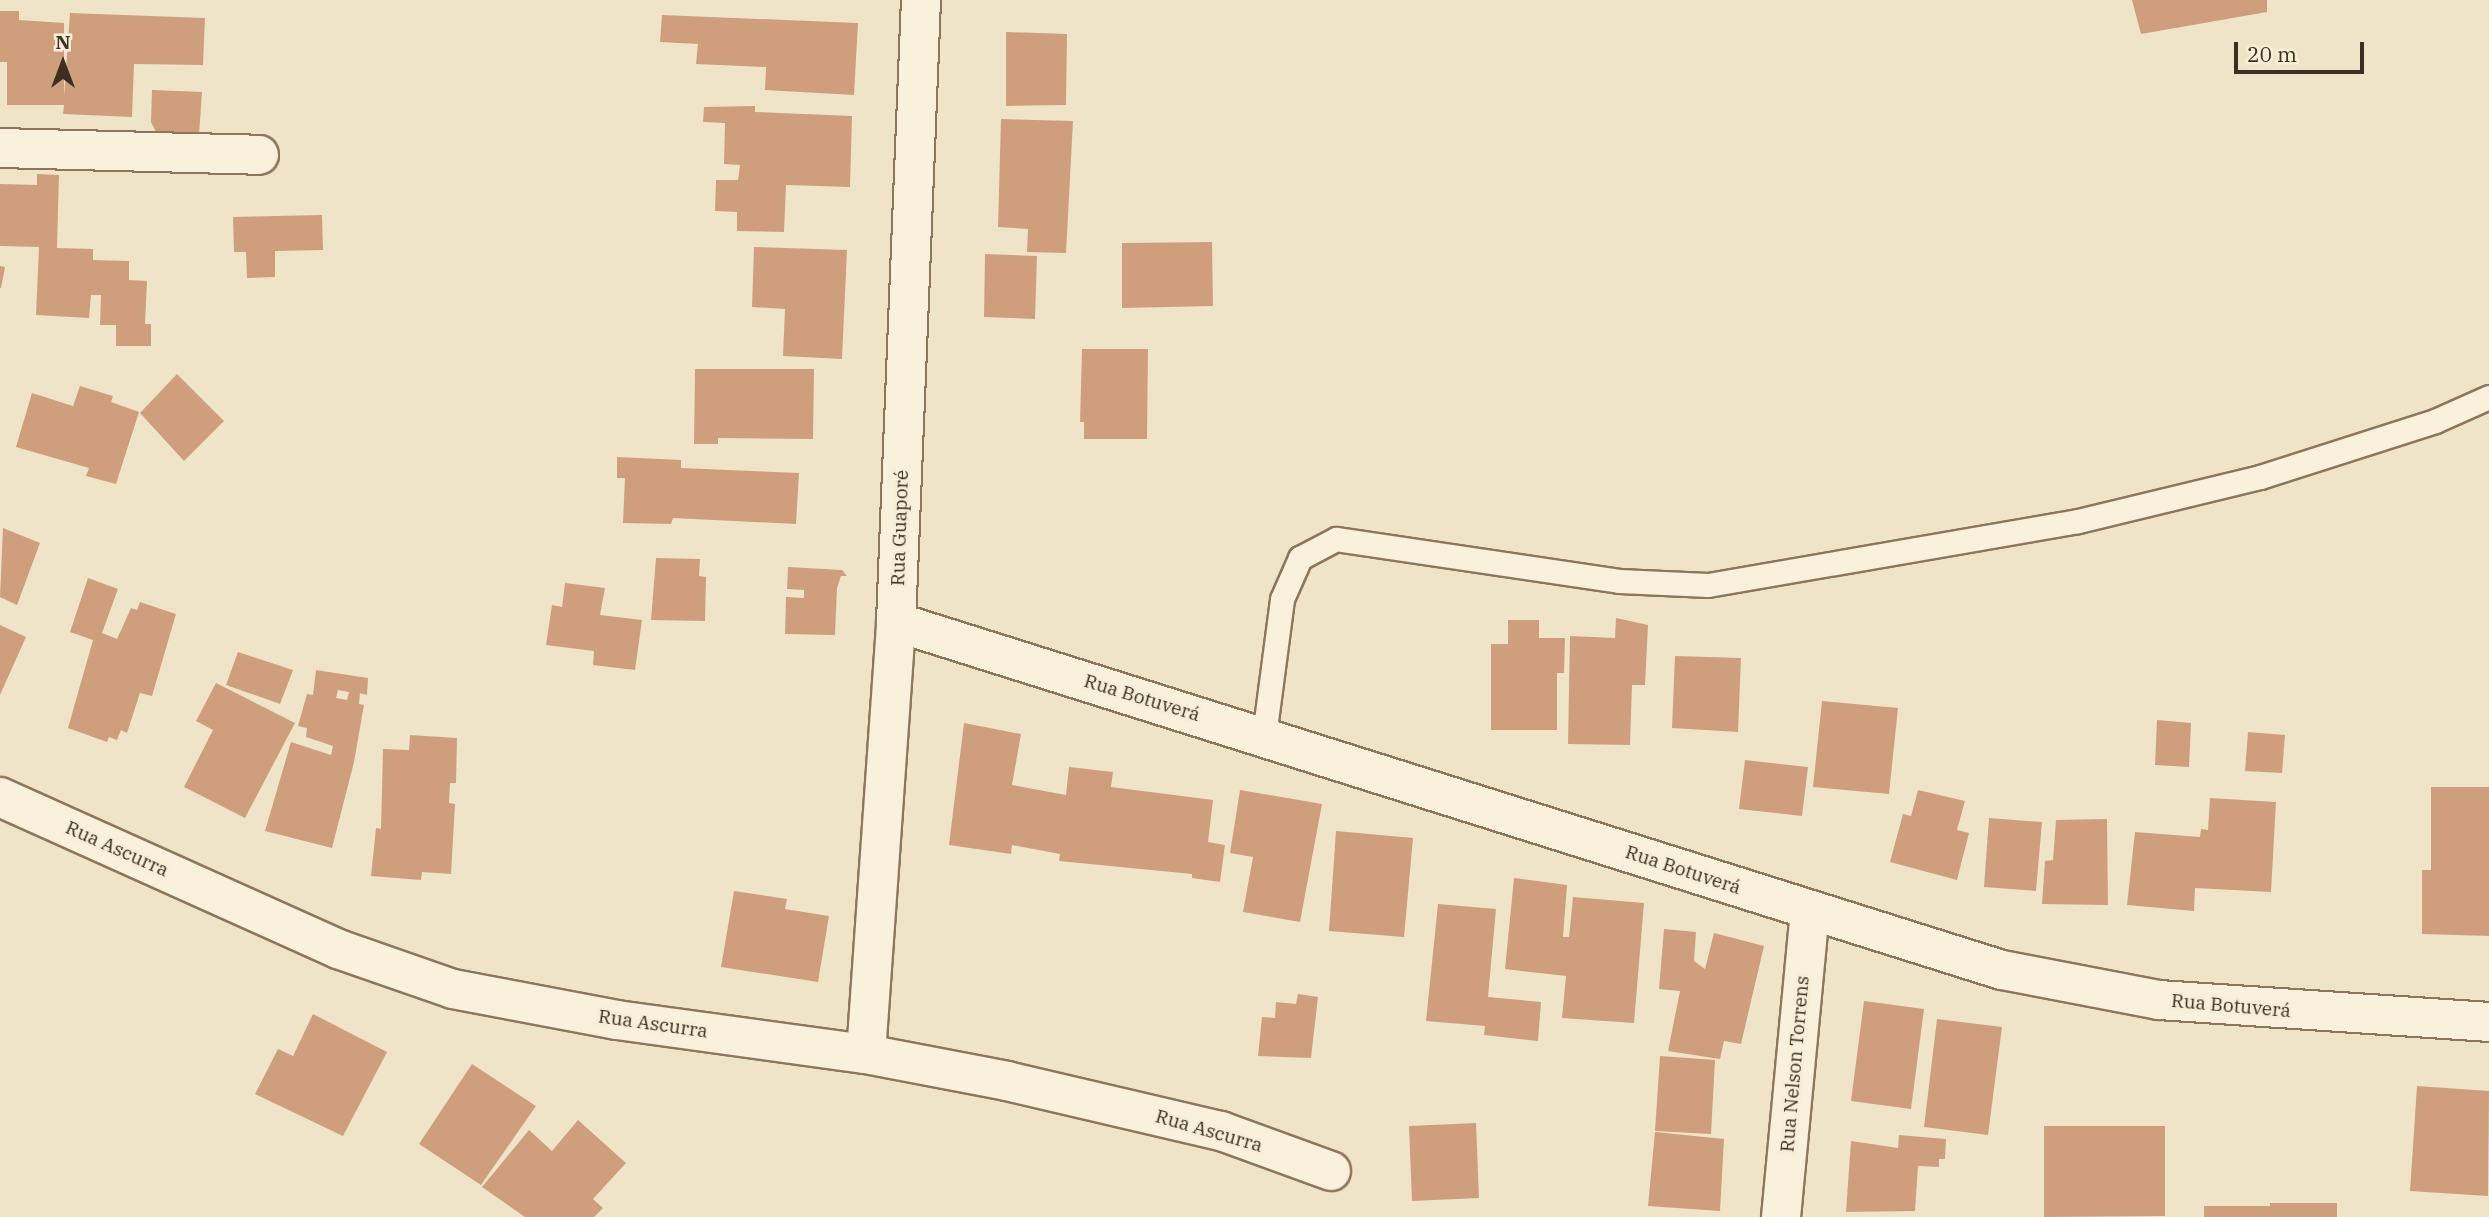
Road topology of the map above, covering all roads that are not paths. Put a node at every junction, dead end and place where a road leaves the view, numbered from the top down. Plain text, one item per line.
1 (921, 0) edge
2 (0, 148) edge
3 (259, 155) dead end
4 (2489, 397) edge
5 (896, 622) junction
6 (1264, 736) junction
7 (0, 797) edge
8 (1810, 911) junction
9 (2489, 1021) edge
10 (866, 1054) junction
11 (1331, 1171) dead end
12 (1781, 1217) edge

1 - 5 street, Rua Guaporé
2 - 3 street
4 - 6 lane
5 - 6 street, Rua Botuverá
5 - 10 street, Rua Guaporé
6 - 8 street, Rua Botuverá
7 - 10 street, Rua Ascurra
8 - 9 street, Rua Botuverá
8 - 12 street, Rua Nelson Torrens
10 - 11 street, Rua Ascurra

